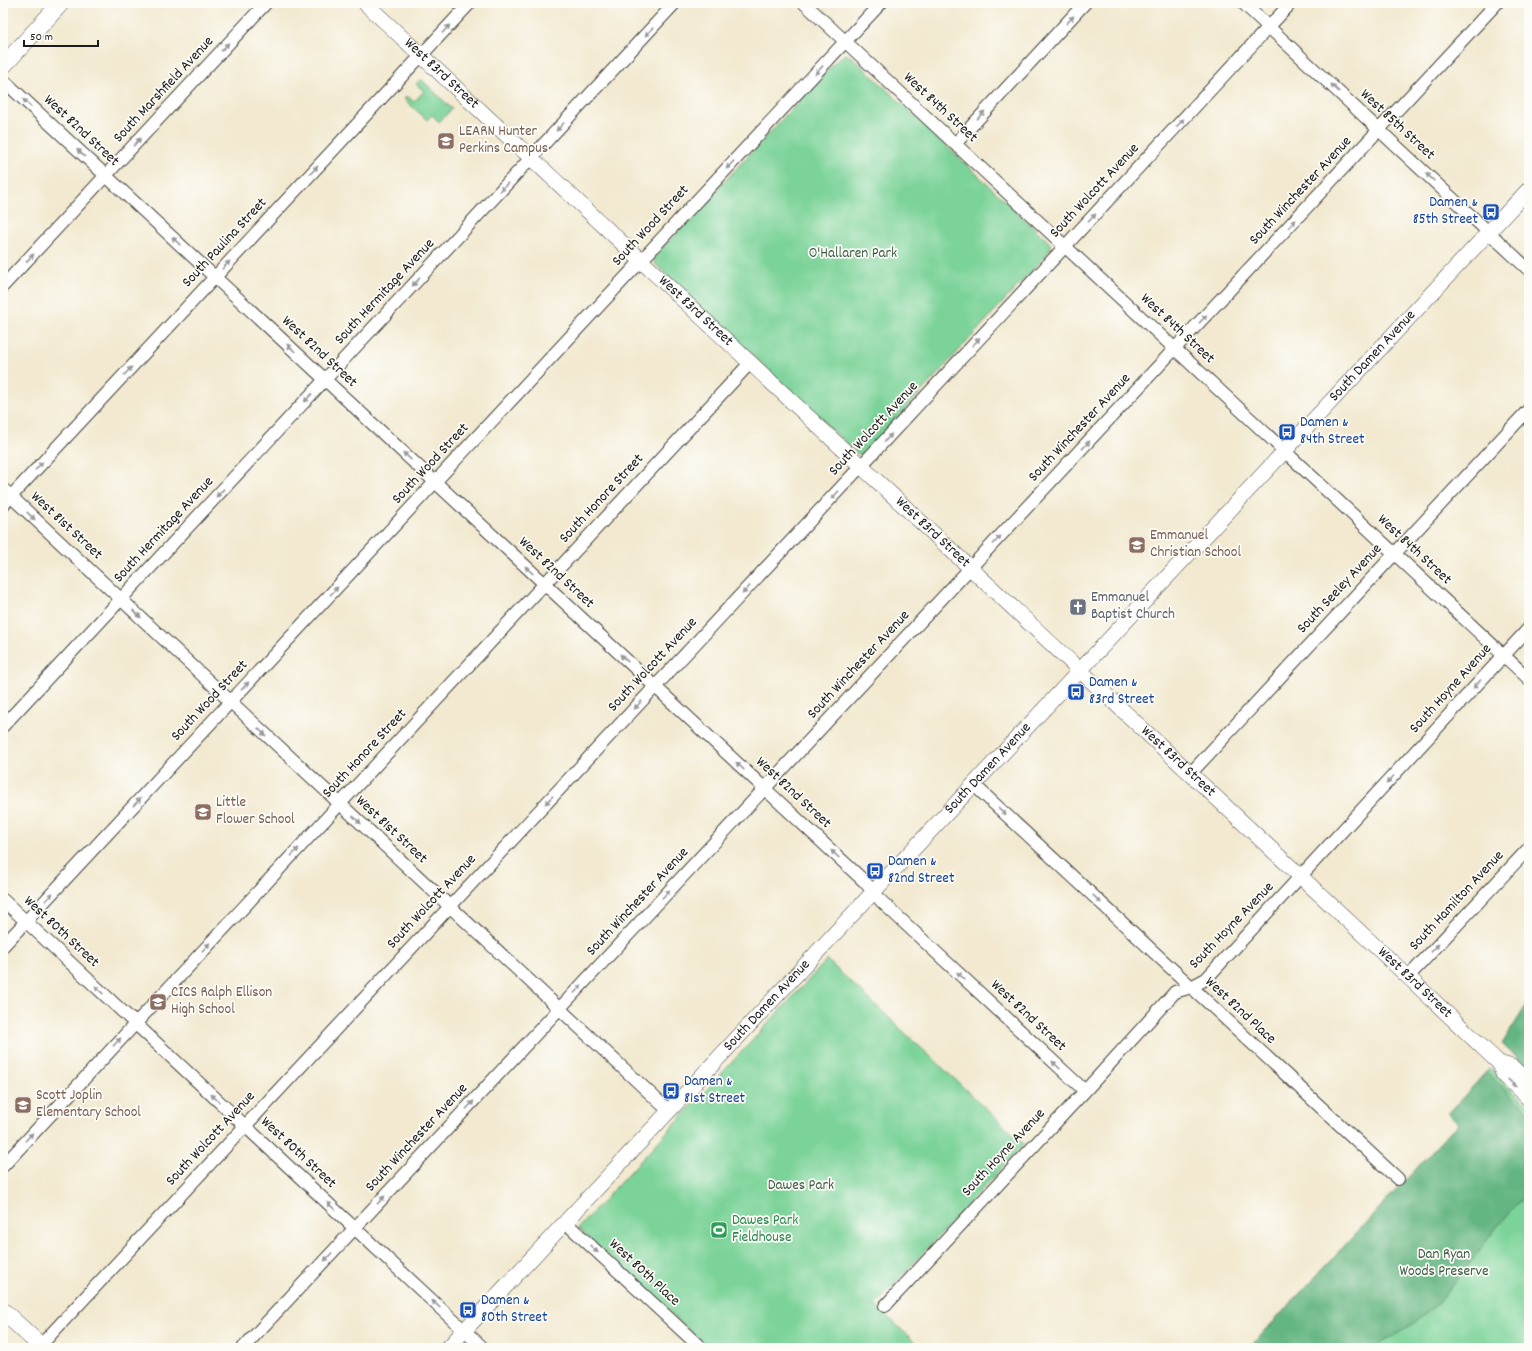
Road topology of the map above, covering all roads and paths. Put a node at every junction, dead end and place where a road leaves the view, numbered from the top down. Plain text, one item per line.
1 (61, 3) edge
2 (266, 3) edge
3 (365, 3) edge
4 (470, 3) edge
5 (675, 3) edge
6 (804, 3) edge
7 (881, 3) edge
8 (1085, 3) edge
9 (1243, 3) edge
10 (1291, 3) edge
11 (1498, 3) edge
12 (1269, 27) junction
13 (845, 42) junction
14 (421, 56) junction
15 (3, 66) edge
16 (3, 80) edge
17 (1379, 130) junction
18 (954, 144) junction
19 (531, 158) junction
20 (106, 176) junction
21 (1529, 189) edge
22 (1489, 232) junction
23 (1065, 247) junction
24 (641, 261) junction
25 (1529, 270) edge
26 (215, 277) junction
27 (3, 286) edge
28 (1175, 349) junction
29 (750, 363) junction
30 (325, 380) junction
31 (1529, 409) edge
32 (1284, 451) junction
33 (861, 466) junction
34 (435, 482) junction
35 (6, 497) edge
36 (1395, 554) junction
37 (970, 568) junction
38 (544, 584) junction
39 (121, 599) junction
40 (1529, 628) edge
41 (1504, 655) junction
42 (1080, 670) junction
43 (1529, 679) edge
44 (655, 687) junction
45 (230, 702) junction
46 (3, 726) edge
47 (1190, 774) junction
48 (973, 784) junction
49 (765, 789) junction
50 (340, 804) junction
51 (1529, 848) edge
52 (1301, 877) junction
53 (872, 892) junction
54 (3, 900) edge
55 (450, 907) junction
56 (26, 922) junction
57 (3, 946) edge
58 (1408, 977) junction
59 (1191, 987) junction
60 (559, 1009) junction
61 (135, 1023) junction
62 (1499, 1063) junction
63 (1529, 1083) edge
64 (1085, 1091) junction
65 (1529, 1099) edge
66 (669, 1111) junction
67 (245, 1126) junction
68 (3, 1166) edge
69 (1398, 1179) dead end
70 (565, 1222) junction
71 (355, 1228) junction
72 (885, 1306) dead end
73 (3, 1311) edge
74 (464, 1331) junction
75 (40, 1347) edge
76 (243, 1348) edge
77 (448, 1348) edge
78 (482, 1348) edge
79 (701, 1348) edge

1 - 15 main road
20 -> 2 street, South Marshfield Avenue
3 - 14 street, West 83rd Street
14 -> 4 street, South Paulina Street
5 -> 19 street, South Hermitage Avenue
6 - 13 street, West 84th Street
7 - 13 street, South Wood Street
18 -> 8 street
9 - 12 street, West 85th Street
10 - 12 street, South Wolcott Avenue
11 - 17 street, South Winchester Avenue
17 -> 12 street, West 85th Street
23 -> 12 street, South Wolcott Avenue
13 - 18 street, West 84th Street
13 -> 24 street, South Wood Street
14 - 19 street, West 83rd Street
26 -> 14 street, South Paulina Street
20 -> 16 street, West 82nd Street
22 -> 17 street, West 85th Street
28 -> 17 street, South Winchester Avenue
18 - 23 street, West 84th Street
19 - 24 street, West 83rd Street
19 -> 30 street, South Hermitage Avenue
26 -> 20 street, West 82nd Street
27 -> 20 street, South Marshfield Avenue
21 - 22 street, South Damen Avenue
22 - 25 street, West 85th Street
22 - 32 street, South Damen Avenue
23 - 28 street, West 84th Street
33 -> 23 street, South Wolcott Avenue
24 - 29 street, West 83rd Street
24 - 34 street, South Wood Street
30 -> 26 street, West 82nd Street
35 -> 26 street, South Paulina Street
28 - 32 street, West 84th Street
37 -> 28 street, South Winchester Avenue
29 - 33 street, West 83rd Street
29 - 38 street, South Honore Street
34 -> 30 street, West 82nd Street
30 -> 39 street, South Hermitage Avenue
31 - 36 street, South Seeley Avenue
32 - 36 street, West 84th Street
32 - 42 street, South Damen Avenue
33 - 37 street, West 83rd Street
33 -> 44 street, South Wolcott Avenue
38 -> 34 street, West 82nd Street
45 -> 34 street, South Wood Street
35 -> 39 street, West 81st Street
36 - 41 street, West 84th Street
36 - 47 street, South Seeley Avenue
37 - 42 street, West 83rd Street
37 - 49 street, South Winchester Avenue
44 -> 38 street, West 82nd Street
38 - 50 street, South Honore Street
39 -> 45 street, West 81st Street
39 - 46 street, South Hermitage Avenue
40 - 41 street, South Hoyne Avenue
41 - 43 street, West 84th Street
41 -> 52 street, South Hoyne Avenue
42 - 47 street, West 83rd Street
42 - 48 street, South Damen Avenue
49 -> 44 street, West 82nd Street
44 -> 55 street, South Wolcott Avenue
45 -> 50 street, West 81st Street
56 -> 45 street, South Wood Street
47 - 52 street, West 83rd Street
48 - 53 street, South Damen Avenue
48 -> 59 street, West 82nd Place
53 -> 49 street, West 82nd Street
60 -> 49 street, South Winchester Avenue
50 -> 55 street, West 81st Street
61 -> 50 street, South Honore Street
58 -> 51 street, South Hamilton Avenue
52 - 58 street, West 83rd Street
52 - 59 street, South Hoyne Avenue
64 -> 53 street, West 82nd Street
53 - 66 street, South Damen Avenue
54 - 56 street, West 80th Street
55 - 60 street, West 81st Street
55 - 67 street, South Wolcott Avenue
56 - 57 street, South Wood Street
61 -> 56 street, West 80th Street
58 - 62 street, West 83rd Street
59 - 64 street, South Hoyne Avenue
59 - 69 street, West 82nd Place
60 - 66 street, West 81st Street
71 -> 60 street, South Winchester Avenue
67 -> 61 street, West 80th Street
68 -> 61 street, South Honore Street
62 - 63 street, West 83rd Street
62 -> 65 street, West 83rd Street
64 - 72 street, South Hoyne Avenue
66 - 70 street, South Damen Avenue
71 -> 67 street, West 80th Street
67 - 75 street, South Wolcott Avenue
70 - 74 street, South Damen Avenue
70 -> 79 street, West 80th Place
74 -> 71 street, West 80th Street
71 -> 76 street, South Winchester Avenue
73 - 75 main road
74 - 77 street, South Damen Avenue
74 - 78 street, West 80th Street

